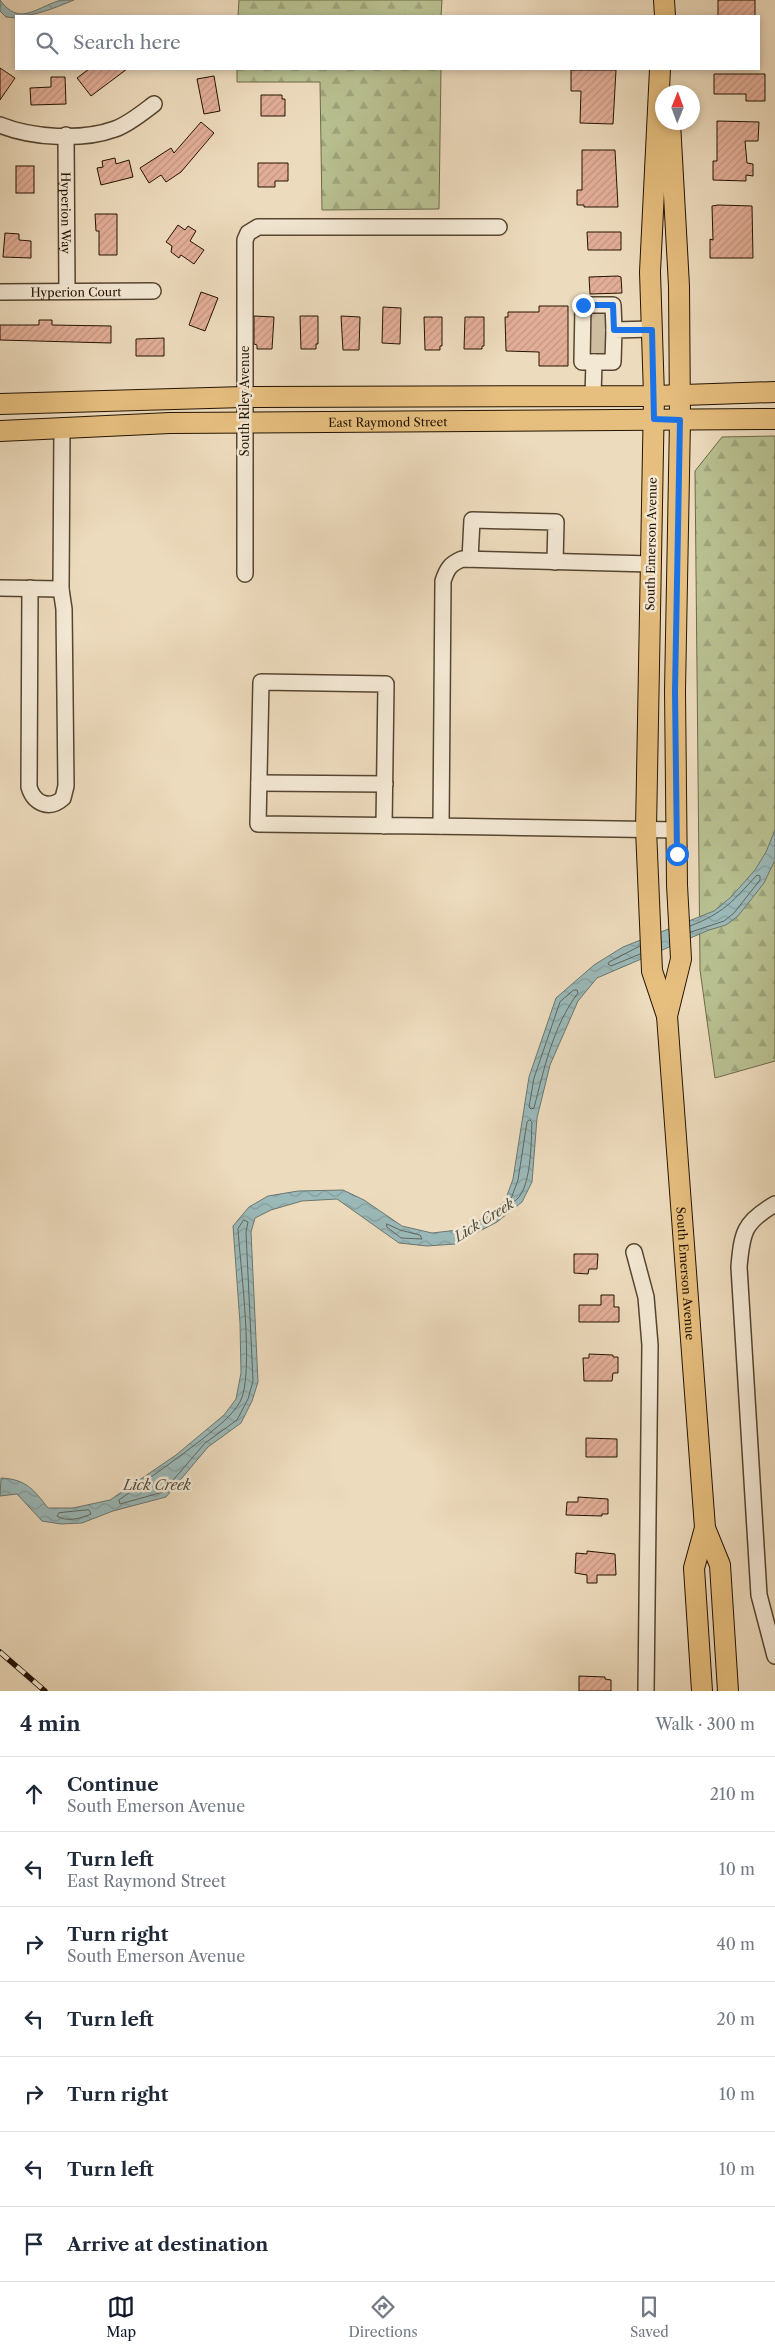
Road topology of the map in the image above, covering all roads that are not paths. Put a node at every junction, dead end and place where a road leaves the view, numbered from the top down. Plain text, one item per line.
1 (664, 0) edge
2 (664, 15) edge
3 (660, 70) edge
4 (668, 70) edge
5 (669, 85) edge
6 (154, 104) dead end
7 (0, 125) edge
8 (670, 130) edge
9 (66, 135) junction
10 (499, 227) dead end
11 (153, 290) dead end
12 (67, 291) junction
13 (0, 292) edge
14 (652, 330) junction
15 (775, 392) edge
16 (680, 395) junction
17 (244, 396) junction
18 (593, 396) junction
19 (654, 396) junction
20 (0, 404) edge
21 (654, 419) junction
22 (775, 419) edge
23 (680, 420) junction
24 (244, 423) junction
25 (62, 428) junction
26 (0, 431) edge
27 (470, 559) junction
28 (555, 562) junction
29 (651, 564) junction
30 (244, 574) dead end
31 (0, 588) edge
32 (30, 588) junction
33 (61, 589) junction
34 (258, 783) junction
35 (385, 784) junction
36 (384, 826) junction
37 (441, 826) junction
38 (646, 829) junction
39 (677, 830) junction
40 (667, 1016) junction
41 (775, 1204) edge
42 (634, 1252) dead end
43 (705, 1528) junction
44 (775, 1656) edge
45 (646, 1691) edge
46 (702, 1691) edge
47 (728, 1691) edge

1 - 2 main road
3 - 14 main road, South Emerson Avenue
4 - 5 main road
6 - 9 street
7 - 9 street
8 - 16 main road, South Emerson Avenue
9 - 12 street, Hyperion Way
10 - 17 street, South Riley Avenue
11 - 12 street, Hyperion Court
12 - 13 street, Hyperion Court
14 - 18 street
14 - 19 main road, South Emerson Avenue
15 - 16 main road, East Raymond Street
16 - 19 main road, East Raymond Street
16 - 23 main road, South Emerson Avenue
17 - 18 main road, East Raymond Street
17 - 20 main road, East Raymond Street
17 - 24 street, South Riley Avenue
18 - 19 main road, East Raymond Street
19 - 21 main road, South Emerson Avenue
21 - 23 main road, East Raymond Street
21 - 24 main road, East Raymond Street
21 - 29 main road, South Emerson Avenue
22 - 23 main road, East Raymond Street
23 - 39 main road, South Emerson Avenue
24 - 25 main road, East Raymond Street
24 - 30 street, South Riley Avenue
25 - 26 main road, East Raymond Street
25 - 33 street
27 - 28 street
27 - 28 street
27 - 37 street
28 - 29 street
29 - 38 main road, South Emerson Avenue
31 - 32 street
32 - 33 street
32 - 33 street
34 - 35 street
34 - 35 street
34 - 36 street
35 - 36 street
36 - 37 street
37 - 38 street
38 - 39 street
38 - 40 main road, South Emerson Avenue
39 - 40 main road, South Emerson Avenue
40 - 43 main road, South Emerson Avenue
41 - 44 street
42 - 45 street
43 - 46 main road, South Emerson Avenue
43 - 47 main road, South Emerson Avenue

